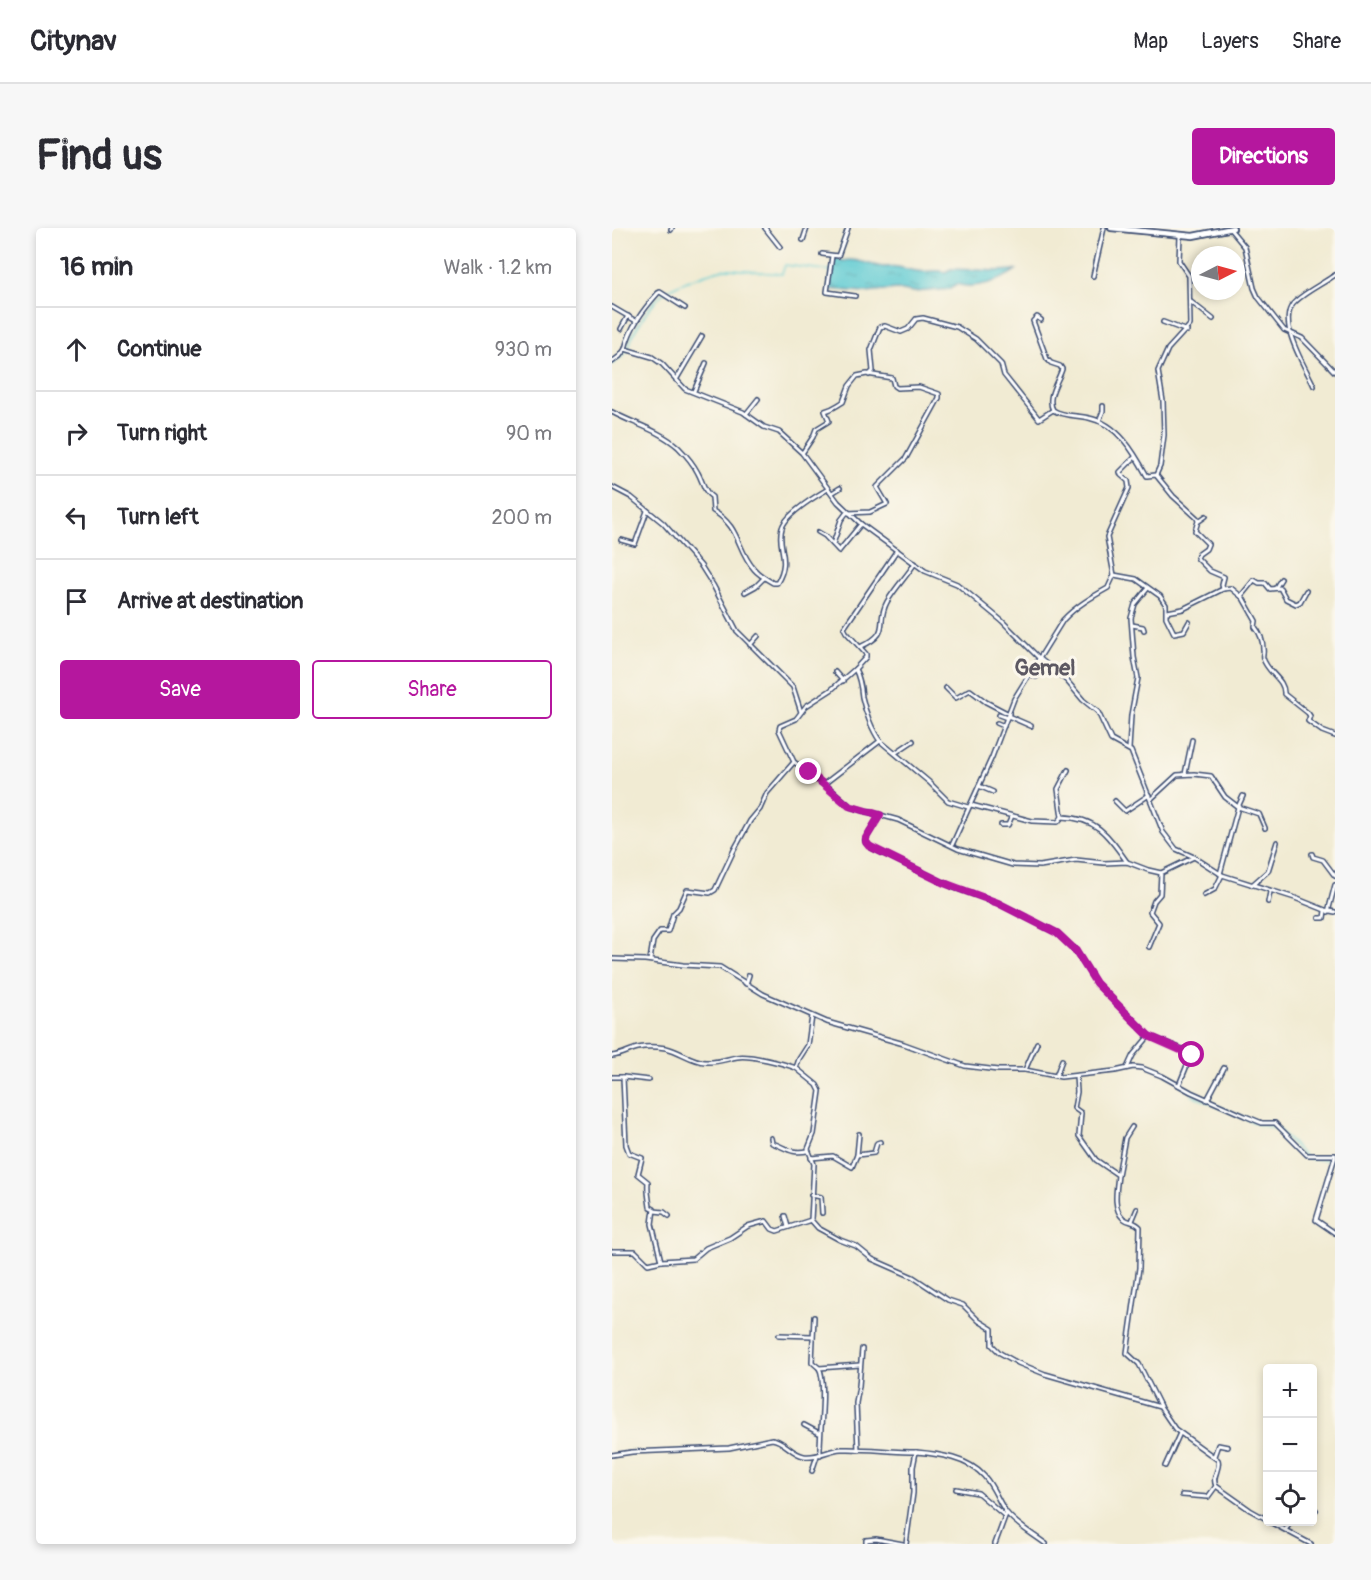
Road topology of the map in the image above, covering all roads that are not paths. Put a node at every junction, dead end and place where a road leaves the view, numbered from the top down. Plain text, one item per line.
1 (765, 228) edge
2 (807, 228) edge
3 (848, 228) edge
4 (1104, 228) edge
5 (1111, 228) edge
6 (1232, 228) edge
7 (1220, 230) edge
8 (1210, 231) edge
9 (1180, 236) junction
10 (803, 240) dead end
11 (780, 247) dead end
12 (822, 254) dead end
13 (832, 256) junction
14 (1335, 275) edge
15 (1093, 276) dead end
16 (855, 296) dead end
17 (1191, 302) junction
18 (612, 307) edge
19 (685, 308) dead end
20 (628, 316) junction
21 (1214, 319) dead end
22 (1041, 320) dead end
23 (636, 321) junction
24 (1163, 322) dead end
25 (621, 329) dead end
26 (1186, 331) junction
27 (1292, 334) junction
28 (702, 336) dead end
29 (626, 350) junction
30 (612, 362) edge
31 (706, 363) dead end
32 (1335, 372) edge
33 (869, 375) junction
34 (676, 380) junction
35 (1314, 387) dead end
36 (694, 391) junction
37 (758, 399) dead end
38 (1103, 406) dead end
39 (1053, 410) junction
40 (612, 412) edge
41 (746, 414) junction
42 (1099, 421) junction
43 (802, 453) junction
44 (1135, 457) junction
45 (1156, 475) junction
46 (612, 487) edge
47 (828, 488) junction
48 (840, 488) dead end
49 (832, 493) junction
50 (647, 511) junction
51 (847, 512) junction
52 (1206, 516) dead end
53 (1199, 521) junction
54 (861, 524) junction
55 (818, 532) dead end
56 (621, 540) dead end
57 (833, 543) junction
58 (897, 550) junction
59 (915, 563) junction
60 (1114, 575) junction
61 (764, 578) junction
62 (1281, 579) dead end
63 (1276, 587) junction
64 (1148, 588) junction
65 (1223, 589) junction
66 (1306, 591) dead end
67 (745, 592) dead end
68 (1241, 596) junction
69 (1166, 612) junction
70 (1189, 622) dead end
71 (1132, 625) junction
72 (1144, 630) dead end
73 (758, 636) dead end
74 (750, 645) junction
75 (860, 647) junction
76 (1039, 658) junction
77 (855, 669) junction
78 (835, 672) dead end
79 (1041, 672) dead end
80 (1029, 673) junction
81 (843, 681) junction
82 (946, 688) dead end
83 (801, 712) junction
84 (999, 715) dead end
85 (1008, 716) junction
86 (997, 723) dead end
87 (1004, 726) junction
88 (1031, 726) dead end
89 (1335, 736) edge
90 (1192, 740) dead end
91 (880, 741) junction
92 (914, 741) dead end
93 (1129, 749) junction
94 (895, 753) junction
95 (794, 762) junction
96 (1068, 771) dead end
97 (1185, 774) junction
98 (824, 784) junction
99 (979, 786) junction
100 (993, 792) dead end
101 (1149, 795) junction
102 (1242, 796) dead end
103 (1151, 799) junction
104 (1115, 801) dead end
105 (970, 806) junction
106 (1238, 807) junction
107 (880, 815) junction
108 (1012, 816) junction
109 (1062, 817) junction
110 (1001, 825) dead end
111 (1265, 828) dead end
112 (1277, 842) dead end
113 (952, 845) junction
114 (1312, 854) dead end
115 (1194, 857) junction
116 (1127, 862) junction
117 (1161, 873) junction
118 (1221, 874) junction
119 (1335, 876) edge
120 (1252, 885) junction
121 (1335, 885) edge
122 (1271, 891) junction
123 (1204, 895) dead end
124 (1268, 902) dead end
125 (1326, 911) junction
126 (1335, 912) edge
127 (1318, 918) dead end
128 (1149, 947) dead end
129 (612, 959) edge
130 (650, 960) junction
131 (749, 975) dead end
132 (746, 984) junction
133 (812, 1016) junction
134 (1149, 1036) junction
135 (1037, 1044) dead end
136 (612, 1056) edge
137 (1062, 1060) dead end
138 (796, 1068) junction
139 (1127, 1068) junction
140 (1224, 1068) dead end
141 (1025, 1070) junction
142 (1056, 1076) junction
143 (1076, 1076) junction
144 (612, 1077) edge
145 (623, 1077) junction
146 (649, 1080) dead end
147 (1179, 1085) junction
148 (1207, 1100) junction
149 (1132, 1128) dead end
150 (859, 1134) dead end
151 (771, 1138) dead end
152 (880, 1142) dead end
153 (808, 1151) junction
154 (857, 1155) junction
155 (1335, 1156) edge
156 (811, 1158) junction
157 (1118, 1175) junction
158 (811, 1195) junction
159 (1137, 1209) dead end
160 (654, 1211) junction
161 (822, 1213) dead end
162 (669, 1216) dead end
163 (785, 1216) dead end
164 (811, 1220) junction
165 (1132, 1221) junction
166 (788, 1227) junction
167 (1335, 1233) edge
168 (612, 1251) edge
169 (661, 1261) junction
170 (814, 1317) dead end
171 (779, 1335) dead end
172 (812, 1336) junction
173 (862, 1349) dead end
174 (860, 1365) junction
175 (819, 1368) junction
176 (1161, 1408) junction
177 (804, 1425) dead end
178 (819, 1433) junction
179 (1180, 1433) junction
180 (1228, 1447) dead end
181 (858, 1450) junction
182 (916, 1452) junction
183 (612, 1455) edge
184 (818, 1456) junction
185 (1214, 1456) junction
186 (1165, 1466) dead end
187 (812, 1471) dead end
188 (1216, 1486) junction
189 (956, 1489) dead end
190 (1182, 1495) dead end
191 (1006, 1514) junction
192 (1263, 1518) edge
193 (1280, 1526) edge
194 (1288, 1526) edge
195 (1286, 1529) junction
196 (866, 1544) edge
197 (904, 1544) edge
198 (995, 1544) edge
199 (1046, 1544) edge
200 (1311, 1544) edge

1 - 11 street
2 - 10 street
3 - 13 street
4 - 15 street
5 - 9 main road
6 - 7 main road
6 - 27 street
7 - 8 main road
8 - 9 main road
9 - 17 street
12 - 13 street
13 - 16 street
14 - 27 street
17 - 21 street
17 - 26 street
18 - 20 street
19 - 23 street
20 - 23 street
20 - 25 street
22 - 39 street
23 - 29 street
24 - 26 street
26 - 45 street
27 - 32 street
27 - 35 street
28 - 34 street
29 - 30 street
29 - 34 street
31 - 36 street
33 - 39 street
33 - 43 street
33 - 51 street
34 - 36 street
36 - 41 street
37 - 41 street
38 - 42 street
39 - 42 street
40 - 61 street
41 - 43 street
42 - 44 street
43 - 47 street
44 - 45 street
44 - 60 street
45 - 53 street
46 - 50 street
47 - 49 street
47 - 61 street
48 - 49 street
49 - 51 street
50 - 56 street
50 - 74 street
51 - 54 street
51 - 57 street
52 - 53 street
53 - 65 street
54 - 57 street
54 - 58 street
55 - 57 street
58 - 59 street
58 - 75 street
59 - 75 street
59 - 76 street
60 - 64 street
60 - 76 street
61 - 67 street
62 - 63 street
63 - 66 street
63 - 68 street
64 - 69 street
64 - 71 street
65 - 68 street
65 - 69 street
68 - 89 street
69 - 70 street
71 - 72 street
71 - 93 street
73 - 74 street
74 - 83 street
75 - 77 street
76 - 80 street
76 - 93 street
77 - 81 street
77 - 91 street
78 - 81 street
79 - 80 street
80 - 85 street
81 - 83 street
82 - 85 street
83 - 95 street
84 - 85 street
85 - 87 street
85 - 88 street
86 - 87 street
87 - 99 street
90 - 97 street
91 - 94 street
91 - 98 street
92 - 94 street
93 - 101 street
94 - 105 street
95 - 98 street
95 - 130 street
96 - 109 street
97 - 103 street
97 - 106 street
98 - 107 street
99 - 100 street
99 - 105 street
101 - 103 street
101 - 104 street
102 - 106 street
103 - 115 street
105 - 108 street
105 - 113 street
106 - 111 street
106 - 118 street
107 - 113 street
107 - 134 street
108 - 109 street
108 - 110 street
109 - 116 street
112 - 120 street
113 - 116 street
114 - 119 street
115 - 117 street
115 - 118 street
116 - 117 street
117 - 128 street
118 - 120 street
118 - 123 street
120 - 122 street
121 - 125 street
122 - 124 street
122 - 125 street
125 - 126 street
125 - 127 street
129 - 130 street
130 - 132 street
131 - 132 street
132 - 133 street
133 - 138 street
133 - 141 street
134 - 139 street
134 - 147 street
135 - 141 street
136 - 138 street
137 - 142 street
138 - 153 street
139 - 143 street
139 - 147 street
140 - 148 street
141 - 142 street
142 - 143 street
143 - 157 street
144 - 145 street
145 - 146 street
145 - 160 street
147 - 148 street
148 - 155 street
149 - 157 street
150 - 154 street
151 - 153 street
152 - 154 street
153 - 156 street
154 - 156 street
155 - 167 street
156 - 158 street
157 - 165 street
158 - 161 street
158 - 164 street
159 - 165 street
160 - 162 street
160 - 169 street
163 - 166 street
164 - 166 street
164 - 176 street
165 - 176 street
166 - 169 street
168 - 169 street
170 - 172 street
171 - 172 street
172 - 175 street
173 - 174 street
174 - 175 street
174 - 181 street
175 - 178 street
176 - 179 street
177 - 178 street
178 - 184 street
179 - 185 street
179 - 186 street
180 - 185 street
181 - 182 street
181 - 184 street
182 - 191 street
182 - 197 street
183 - 184 street
184 - 187 street
185 - 188 street
188 - 190 street
188 - 192 street
189 - 191 street
191 - 198 street
191 - 199 street
193 - 195 street
194 - 195 street
195 - 200 street
196 - 197 street

